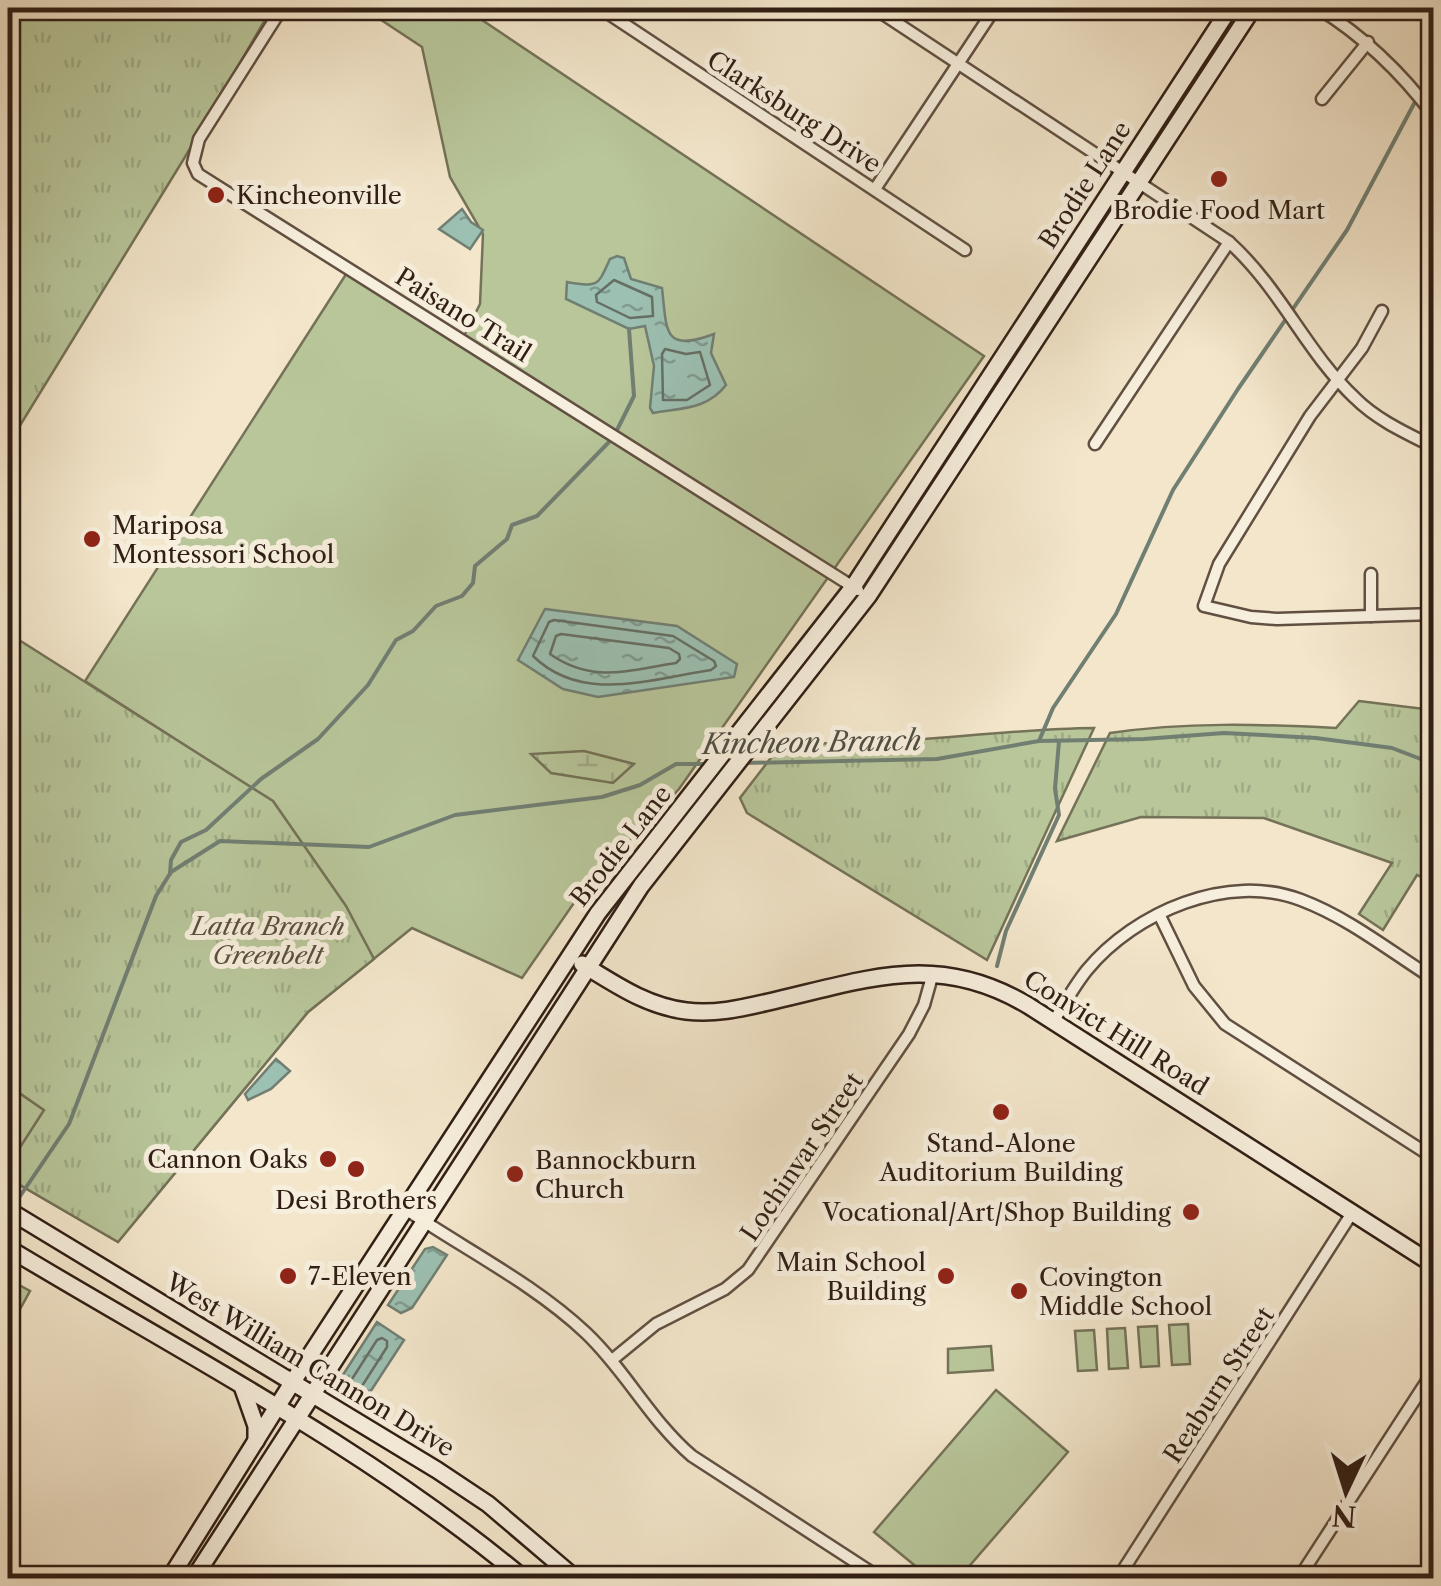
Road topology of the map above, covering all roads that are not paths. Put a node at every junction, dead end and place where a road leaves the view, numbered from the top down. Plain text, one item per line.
1 (282, 8) edge
2 (600, 8) edge
3 (874, 8) edge
4 (995, 8) edge
5 (1230, 8) edge
6 (1253, 8) edge
7 (1318, 8) edge
8 (1368, 42) junction
9 (958, 63) junction
10 (1322, 99) dead end
11 (1431, 113) edge
12 (1124, 172) junction
13 (1140, 182) junction
14 (875, 189) junction
15 (1228, 242) junction
16 (965, 250) dead end
17 (1382, 311) dead end
18 (1339, 380) junction
19 (1095, 444) dead end
20 (1434, 448) edge
21 (1371, 574) dead end
22 (853, 587) junction
23 (869, 595) junction
24 (1434, 614) edge
25 (1371, 616) junction
26 (750, 734) junction
27 (1160, 916) junction
28 (570, 956) junction
29 (587, 967) junction
30 (934, 974) junction
31 (1434, 980) edge
32 (1053, 1022) junction
33 (1434, 1158) edge
34 (8, 1210) edge
35 (407, 1210) junction
36 (1352, 1213) junction
37 (424, 1222) junction
38 (8, 1248) edge
39 (1434, 1266) edge
40 (120, 1279) junction
41 (106, 1306) junction
42 (612, 1360) junction
43 (1434, 1370) edge
44 (292, 1383) junction
45 (243, 1389) junction
46 (310, 1395) junction
47 (276, 1408) junction
48 (295, 1419) junction
49 (256, 1441) junction
50 (170, 1578) edge
51 (194, 1578) edge
52 (523, 1578) edge
53 (576, 1578) edge
54 (880, 1578) edge
55 (1118, 1578) edge
56 (1299, 1578) edge

1 - 22 street, Paisano Trail
2 - 14 street, Clarksburg Drive
3 - 9 street
4 - 9 street
5 - 12 main road, Brodie Lane
6 - 13 main road, Brodie Lane
7 - 8 street
8 - 10 street
8 - 11 street
9 - 12 street
9 - 14 street
12 - 13 street
12 - 22 main road, Brodie Lane
13 - 15 street
13 - 23 main road, Brodie Lane
14 - 16 street, Clarksburg Drive
15 - 18 street
15 - 19 street
17 - 18 street
18 - 20 street
18 - 25 street
21 - 25 street
22 - 23 street, Paisano Trail
22 - 26 main road, Brodie Lane
23 - 26 main road, Brodie Lane
24 - 25 street
26 - 28 main road, Brodie Lane
26 - 29 main road, Brodie Lane
27 - 31 street
27 - 32 street
27 - 33 street
28 - 29 main road, Convict Hill Road
28 - 35 main road, Brodie Lane
29 - 30 main road, Convict Hill Road
29 - 37 main road, Brodie Lane
30 - 32 main road, Convict Hill Road
30 - 42 street, Lochinvar Street
32 - 36 main road, Convict Hill Road
34 - 40 main road, West William Cannon Drive
35 - 37 street
35 - 44 main road, Brodie Lane
36 - 39 main road, Convict Hill Road
36 - 55 street, Reaburn Street
37 - 42 street
37 - 46 main road, Brodie Lane
38 - 41 main road
40 - 41 main road
40 - 44 main road, West William Cannon Drive
41 - 45 main road
42 - 54 street
43 - 56 street
44 - 46 main road, West William Cannon Drive
44 - 47 main road, Brodie Lane
45 - 47 main road
45 - 49 main road
46 - 48 main road, Brodie Lane
46 - 53 main road, West William Cannon Drive
47 - 48 main road
47 - 49 main road, Brodie Lane
48 - 51 main road, Brodie Lane
48 - 52 main road
49 - 50 main road, Brodie Lane

